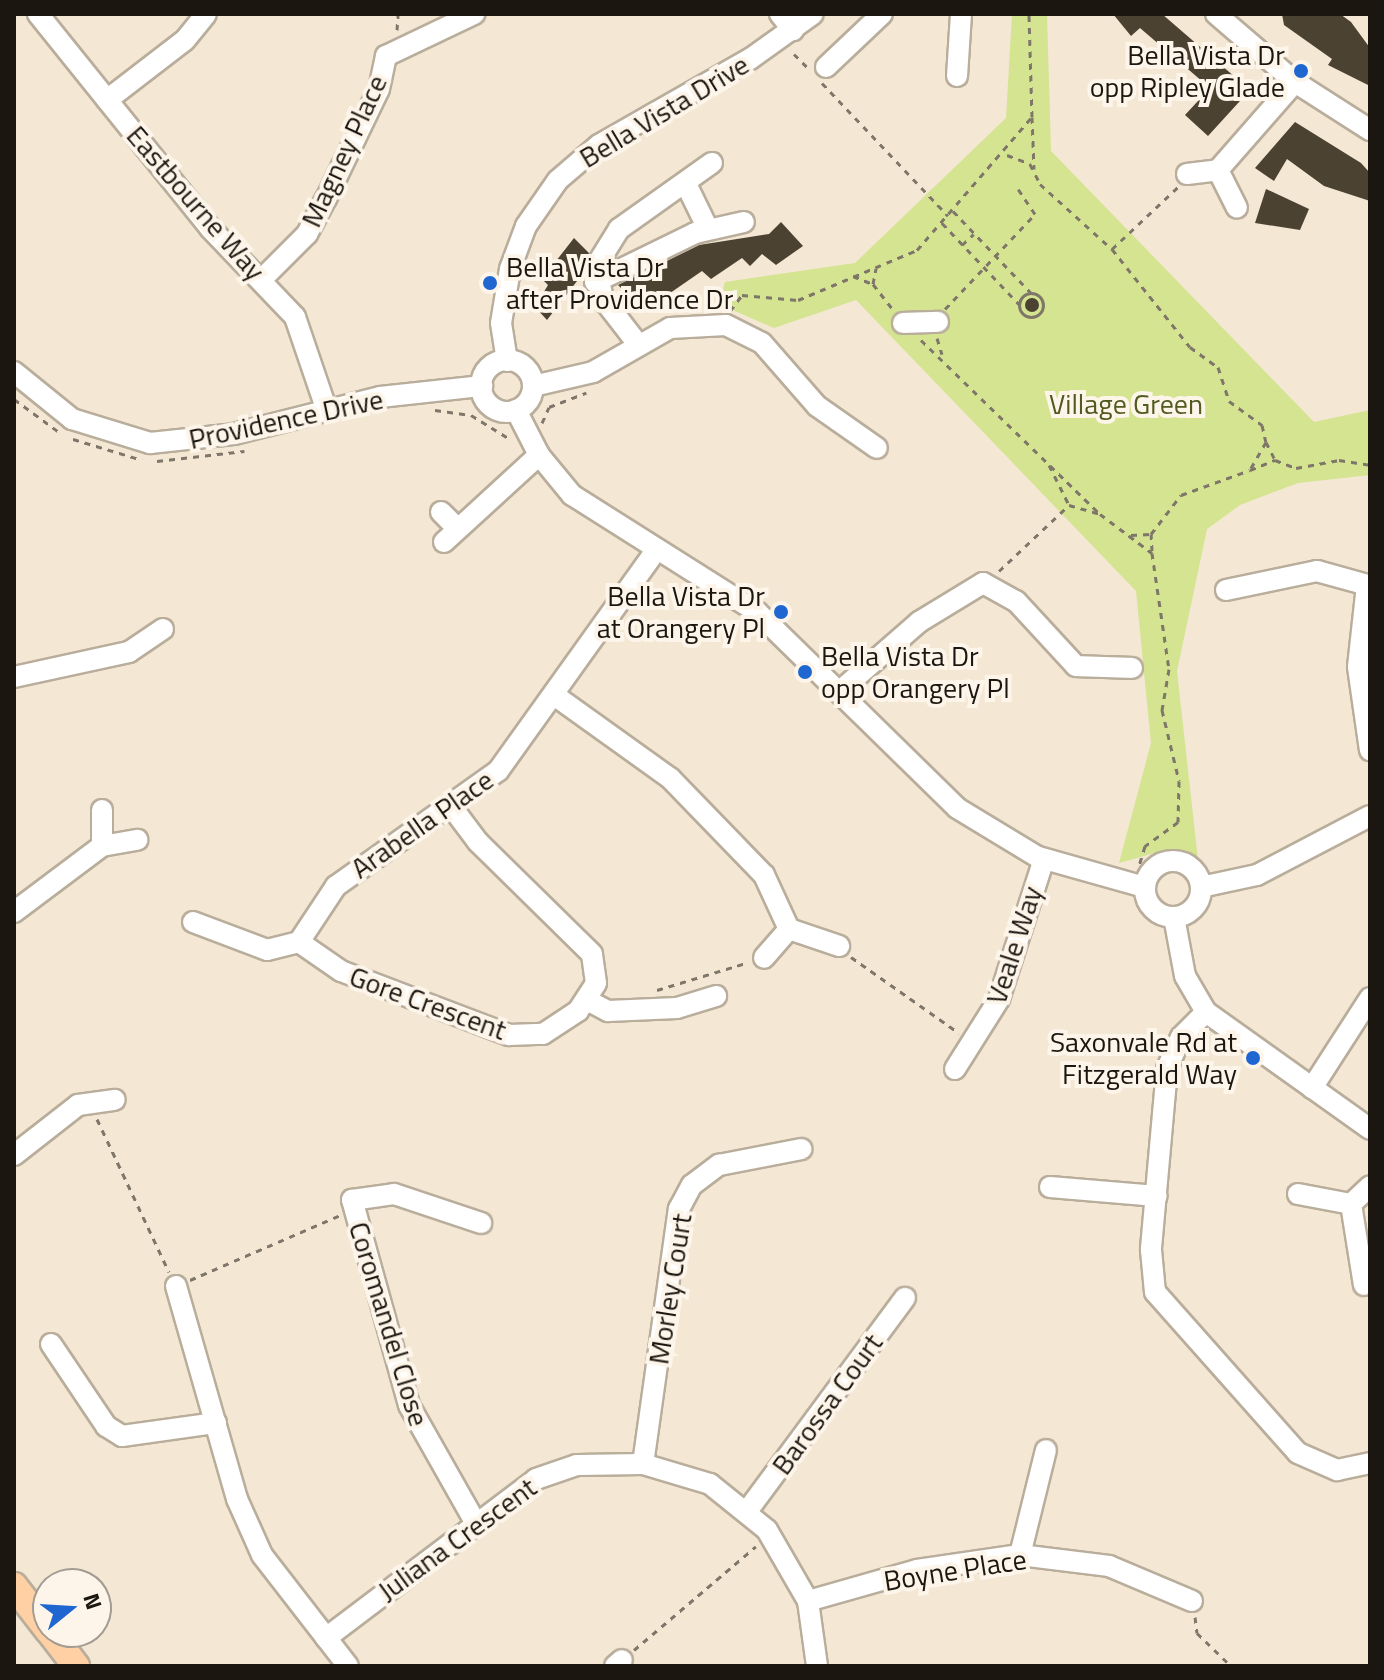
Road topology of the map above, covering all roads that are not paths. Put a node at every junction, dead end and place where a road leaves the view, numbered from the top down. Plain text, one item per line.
1 (38, 14) edge
2 (206, 14) edge
3 (474, 14) edge
4 (813, 14) edge
5 (882, 14) edge
6 (961, 14) edge
7 (1216, 14) edge
8 (787, 22) edge
9 (826, 67) dead end
10 (957, 76) dead end
11 (1295, 82) junction
12 (107, 100) junction
13 (1370, 130) edge
14 (712, 163) dead end
15 (1218, 170) junction
16 (1187, 174) road end
17 (687, 186) junction
18 (1237, 208) dead end
19 (744, 222) dead end
20 (708, 229) junction
21 (262, 279) junction
22 (595, 282) junction
23 (938, 322) road end
24 (903, 323) road end
25 (637, 343) junction
26 (507, 361) junction
27 (14, 372) edge
28 (482, 386) junction
29 (533, 386) junction
30 (326, 408) junction
31 (516, 410) junction
32 (877, 448) dead end
33 (539, 455) junction
34 (447, 527) dead end
35 (656, 550) junction
36 (1368, 583) edge
37 (1226, 590) dead end
38 (163, 629) dead end
39 (1132, 668) dead end
40 (14, 677) edge
41 (840, 691) junction
42 (554, 695) junction
43 (1370, 750) edge
44 (451, 806) junction
45 (102, 810) dead end
46 (1370, 816) edge
47 (137, 840) dead end
48 (102, 846) junction
49 (1044, 859) junction
50 (1140, 886) junction
51 (1201, 887) junction
52 (14, 912) edge
53 (1174, 917) junction
54 (193, 922) dead end
55 (789, 929) junction
56 (299, 942) junction
57 (839, 946) road end
58 (764, 958) road end
59 (716, 996) dead end
60 (1370, 998) edge
61 (587, 1000) junction
62 (1206, 1012) junction
63 (1364, 1020) edge
64 (955, 1069) dead end
65 (1312, 1088) junction
66 (106, 1101) road end
67 (1370, 1129) edge
68 (801, 1149) dead end
69 (14, 1155) edge
70 (1370, 1186) edge
71 (1050, 1187) dead end
72 (1298, 1194) dead end
73 (1157, 1196) junction
74 (1351, 1204) junction
75 (481, 1223) dead end
76 (1364, 1285) dead end
77 (176, 1286) road end
78 (905, 1298) dead end
79 (51, 1344) dead end
80 (216, 1423) junction
81 (1046, 1450) dead end
82 (1370, 1463) edge
83 (643, 1464) junction
84 (748, 1510) junction
85 (474, 1520) junction
86 (1020, 1555) junction
87 (14, 1586) edge
88 (808, 1601) junction
89 (1192, 1601) road end
90 (32, 1609) edge
91 (326, 1638) junction
92 (62, 1648) edge
93 (76, 1666) edge
94 (348, 1666) edge
95 (817, 1666) edge

1 - 12 street, Eastbourne Way
2 - 12 street
3 - 21 street, Magney Place
4 - 8 street, Bella Vista Drive
5 - 9 street
6 - 10 street
7 - 11 street
8 - 26 street, Bella Vista Drive
11 - 13 street
11 - 15 street
12 - 21 street, Eastbourne Way
14 - 17 street
15 - 16 street
15 - 18 street
17 - 20 street
17 - 22 street
19 - 20 street
20 - 22 street
21 - 30 street, Eastbourne Way
22 - 25 street
23 - 24 street
25 - 29 street
25 - 32 street
26 - 28 street
26 - 29 street
27 - 30 street, Providence Drive
28 - 30 street, Providence Drive
28 - 31 street
29 - 31 street
31 - 33 street
33 - 34 street
33 - 35 street
35 - 41 street
35 - 42 street, Arabella Place
36 - 37 street
36 - 43 street
38 - 40 street
39 - 41 street
41 - 49 street
42 - 44 street, Arabella Place
42 - 55 street
44 - 56 street, Arabella Place
44 - 61 street
45 - 48 street
46 - 51 street
47 - 48 street
48 - 52 street
49 - 50 street
49 - 64 street, Veale Way
50 - 51 street
50 - 53 street
51 - 53 street
53 - 62 street
54 - 56 street
55 - 57 street
55 - 58 street
56 - 61 street, Gore Crescent
59 - 61 street
60 - 63 street
62 - 65 street
62 - 73 street
63 - 65 street
65 - 67 street
66 - 69 street
68 - 83 street, Morley Court
70 - 74 street
71 - 73 street
72 - 74 street
73 - 82 street
74 - 76 street
75 - 85 street, Coromandel Close
77 - 80 street
78 - 84 street, Barossa Court
79 - 80 street
80 - 91 street
81 - 86 street
83 - 84 street, Juliana Crescent
83 - 85 street, Juliana Crescent
84 - 88 street, Juliana Crescent
85 - 91 street, Juliana Crescent
86 - 88 street, Boyne Place
86 - 89 street, Boyne Place
87 - 90 main road
88 - 95 street, Juliana Crescent
91 - 94 street
92 - 93 main road

